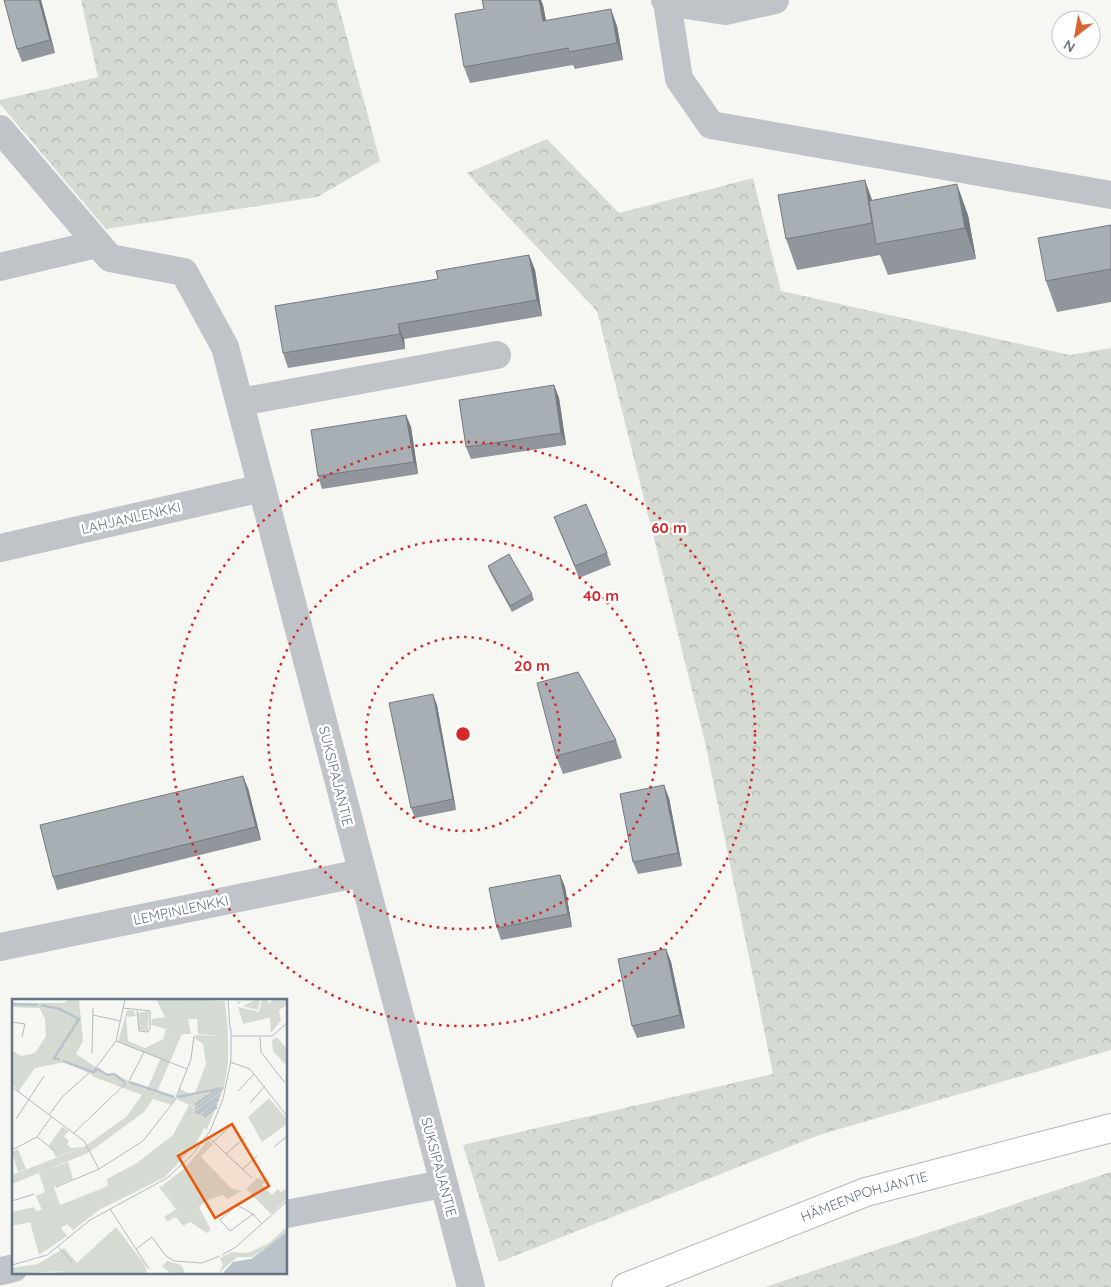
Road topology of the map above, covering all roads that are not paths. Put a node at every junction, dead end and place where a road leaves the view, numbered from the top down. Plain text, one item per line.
1 (774, 0) edge
2 (666, 1) edge
3 (0, 129) edge
4 (1111, 194) edge
5 (98, 244) junction
6 (0, 267) edge
7 (497, 354) dead end
8 (240, 402) junction
9 (262, 488) junction
10 (0, 548) edge
11 (361, 873) junction
12 (0, 947) edge
13 (1111, 1128) edge
14 (444, 1184) junction
15 (288, 1214) edge
16 (471, 1287) edge
17 (626, 1287) edge

1 - 2 street
2 - 4 street
3 - 5 street
5 - 6 street
5 - 8 street, SUKSIPAJANTIE
7 - 8 street
8 - 9 street, SUKSIPAJANTIE
9 - 10 street, LAHJANLENKKI
9 - 11 street, SUKSIPAJANTIE
11 - 12 street, LEMPINLENKKI
11 - 14 street, SUKSIPAJANTIE
13 - 17 main road, HÄMEENPOHJANTIE
14 - 15 street
14 - 16 street, SUKSIPAJANTIE

